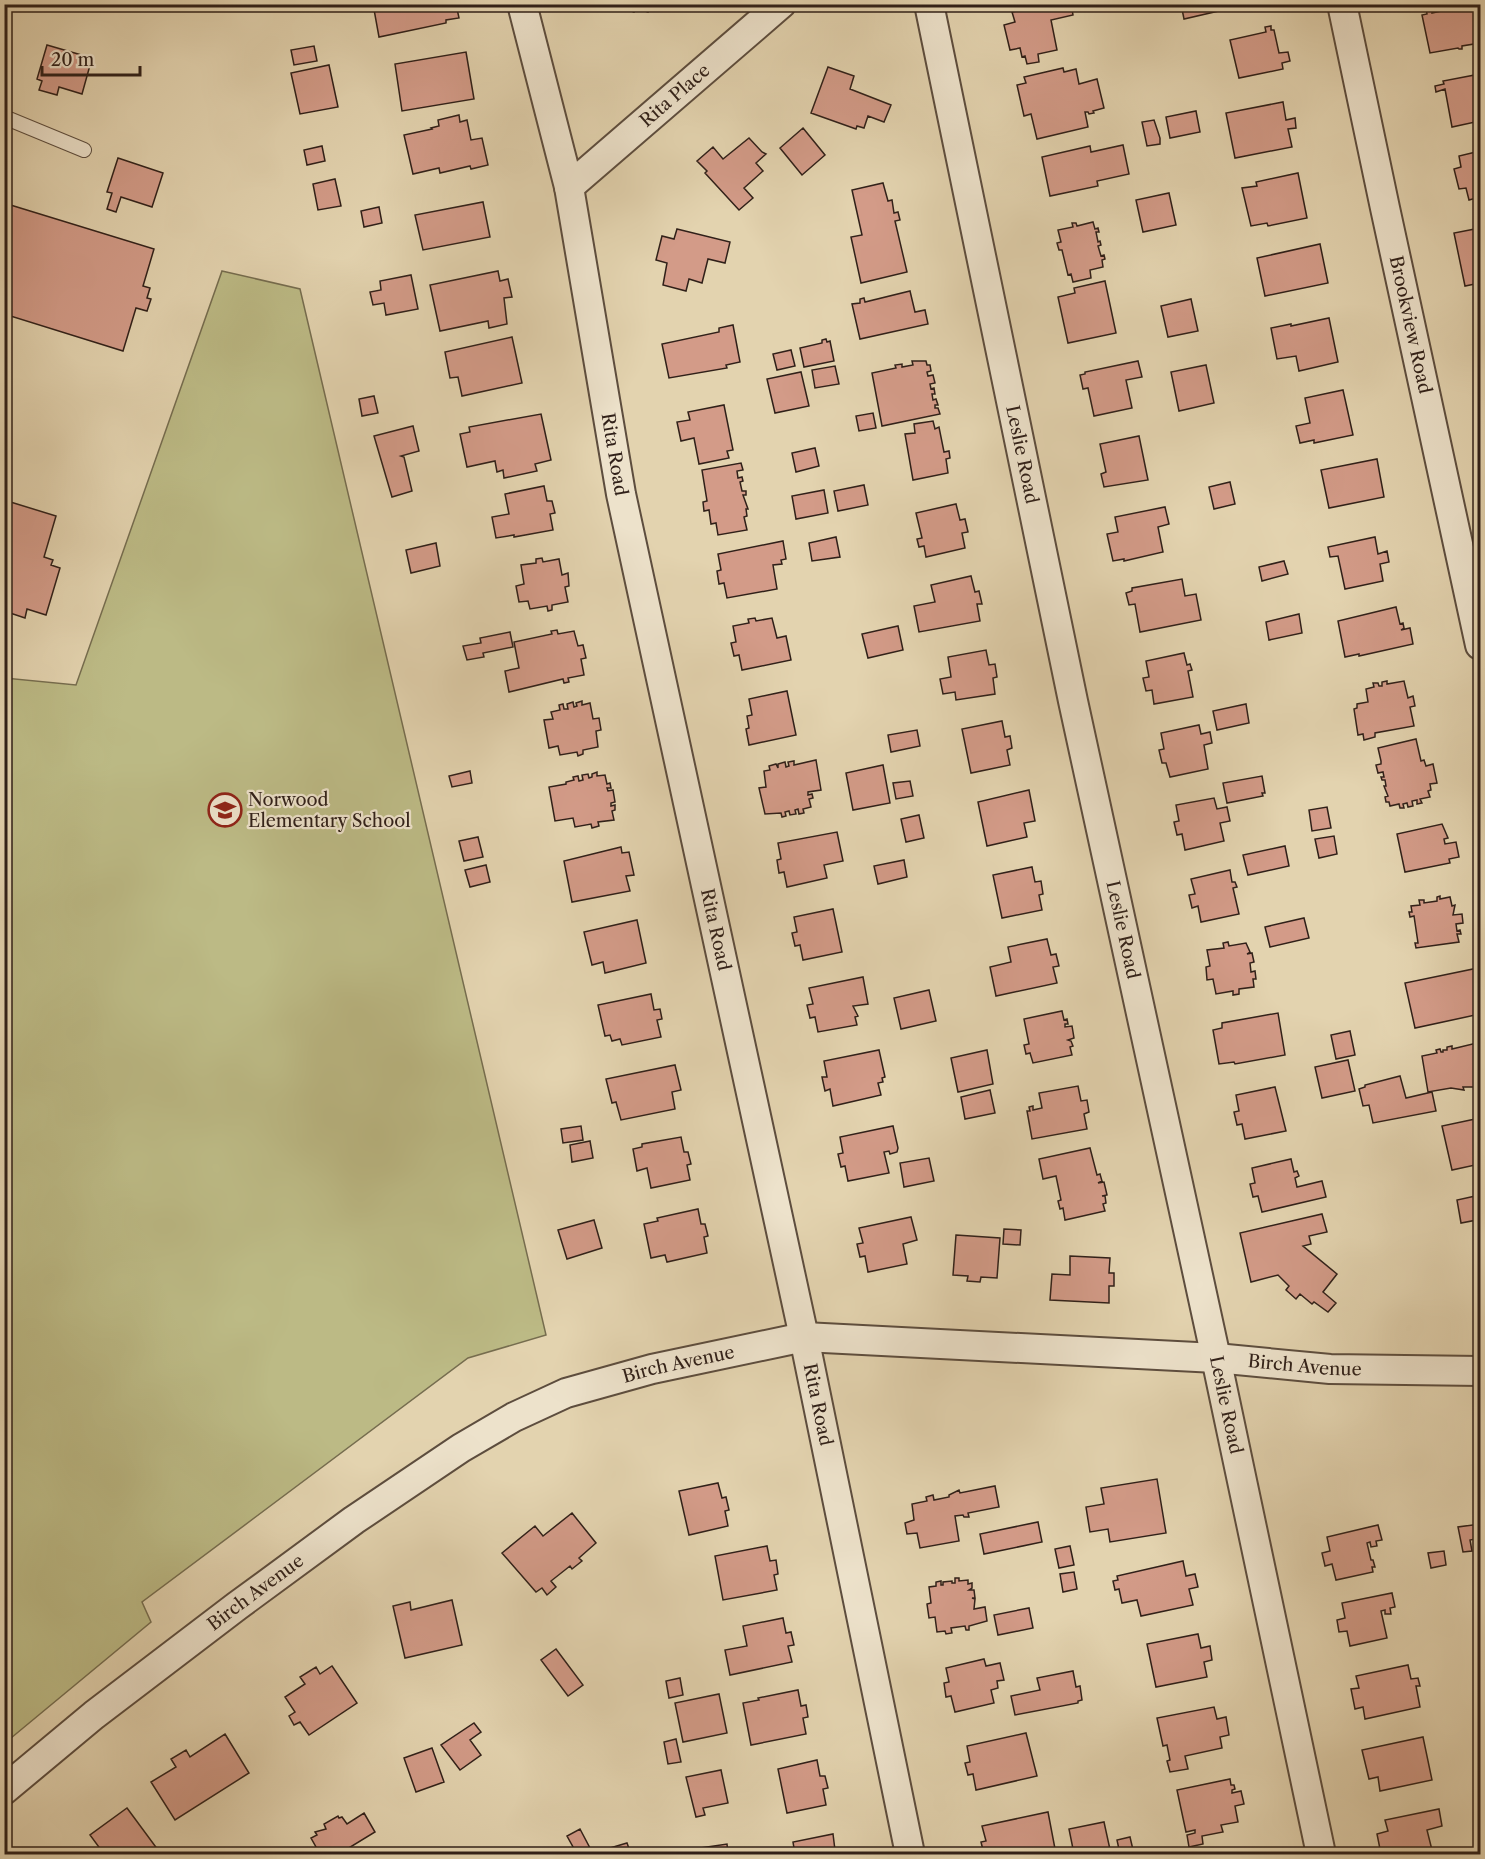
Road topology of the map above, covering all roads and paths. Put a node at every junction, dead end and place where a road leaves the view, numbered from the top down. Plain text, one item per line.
1 (522, 4) edge
2 (781, 4) edge
3 (929, 4) edge
4 (1342, 4) edge
5 (4, 117) edge
6 (84, 150) dead end
7 (569, 188) junction
8 (1480, 645) edge
9 (804, 1337) junction
10 (1216, 1358) junction
11 (1480, 1371) edge
12 (4, 1790) edge
13 (910, 1854) edge
14 (1321, 1854) edge

1 - 7 street, Rita Road
2 - 7 street, Rita Place
3 - 10 street, Leslie Road
4 - 8 street, Brookview Road
5 - 6 lane
7 - 9 street, Rita Road
9 - 10 street, Birch Avenue
9 - 12 street, Birch Avenue
9 - 13 street, Rita Road
10 - 11 street, Birch Avenue
10 - 14 street, Leslie Road

